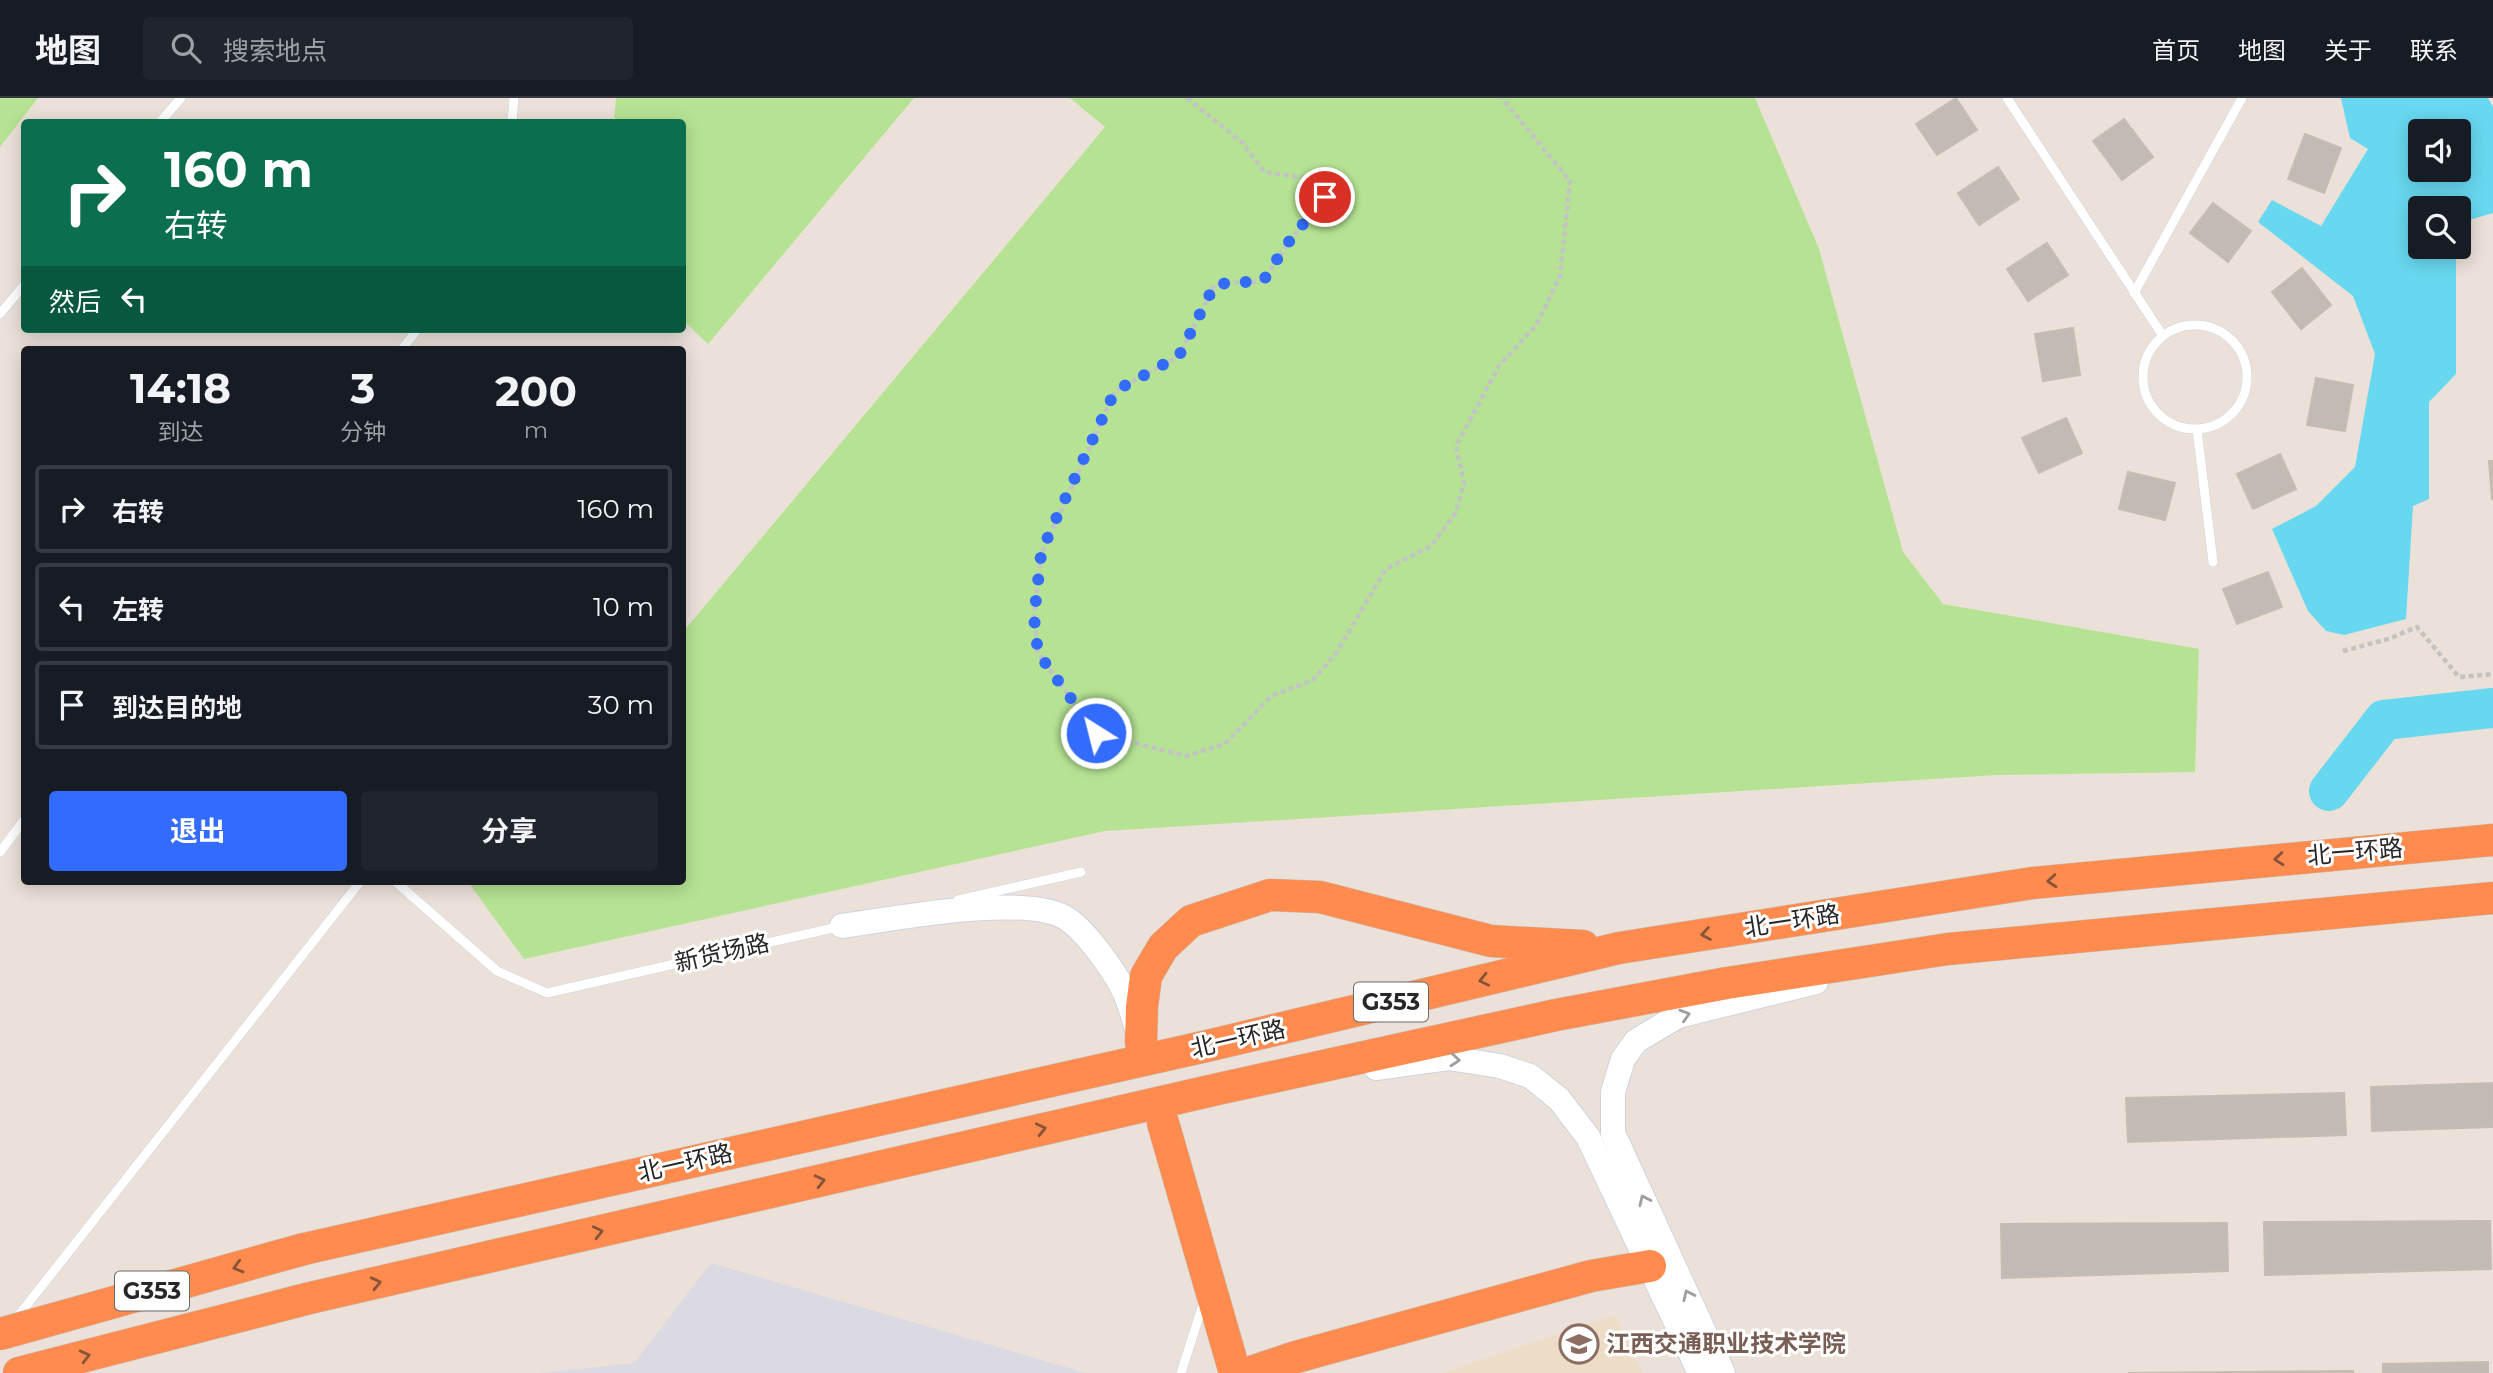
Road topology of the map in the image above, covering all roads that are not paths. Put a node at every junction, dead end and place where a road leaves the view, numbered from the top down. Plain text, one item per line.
1 (181, 98) edge
2 (514, 98) edge
3 (2007, 98) edge
4 (2242, 98) edge
5 (163, 119) edge
6 (513, 119) edge
7 (21, 289) edge
8 (2134, 293) junction
9 (0, 314) edge
10 (2163, 336) junction
11 (2197, 429) junction
12 (2213, 562) dead end
13 (21, 824) edge
14 (2493, 840) edge
15 (0, 852) edge
16 (1081, 872) dead end
17 (358, 885) edge
18 (399, 885) edge
19 (2493, 898) edge
20 (842, 926) junction
21 (1619, 948) junction
22 (1948, 949) junction
23 (1141, 1042) joint
24 (1217, 1089) junction
25 (1163, 1123) tunnel mouth
26 (1662, 1264) junction
27 (1209, 1284) junction
28 (0, 1334) edge
29 (0, 1341) edge
30 (19, 1373) edge
31 (1181, 1373) edge
32 (1235, 1373) edge
33 (1248, 1373) edge
34 (1700, 1373) edge
35 (1723, 1373) edge

1 - 5 lane
2 - 6 lane
3 - 8 lane
4 - 8 lane
7 - 9 lane
8 - 10 lane
10 - 11 lane
10 - 11 lane
11 - 12 lane
13 - 15 lane
14 -> 21 highway, 北一环路 / G353
16 - 20 lane, 新货场路
17 - 29 lane
18 - 20 lane, 新货场路
19 - 22 highway, 北一环路 / G353
20 - 23 street
21 - 23 highway
21 -> 28 highway, 北一环路 / G353, bridge
22 - 24 highway, 北一环路 / G353
26 -> 22 street
24 -> 26 street
30 -> 24 highway, 北一环路 / G353
25 - 27 highway
26 - 33 highway
26 - 34 street
35 -> 26 street
27 - 31 lane
27 - 32 highway

